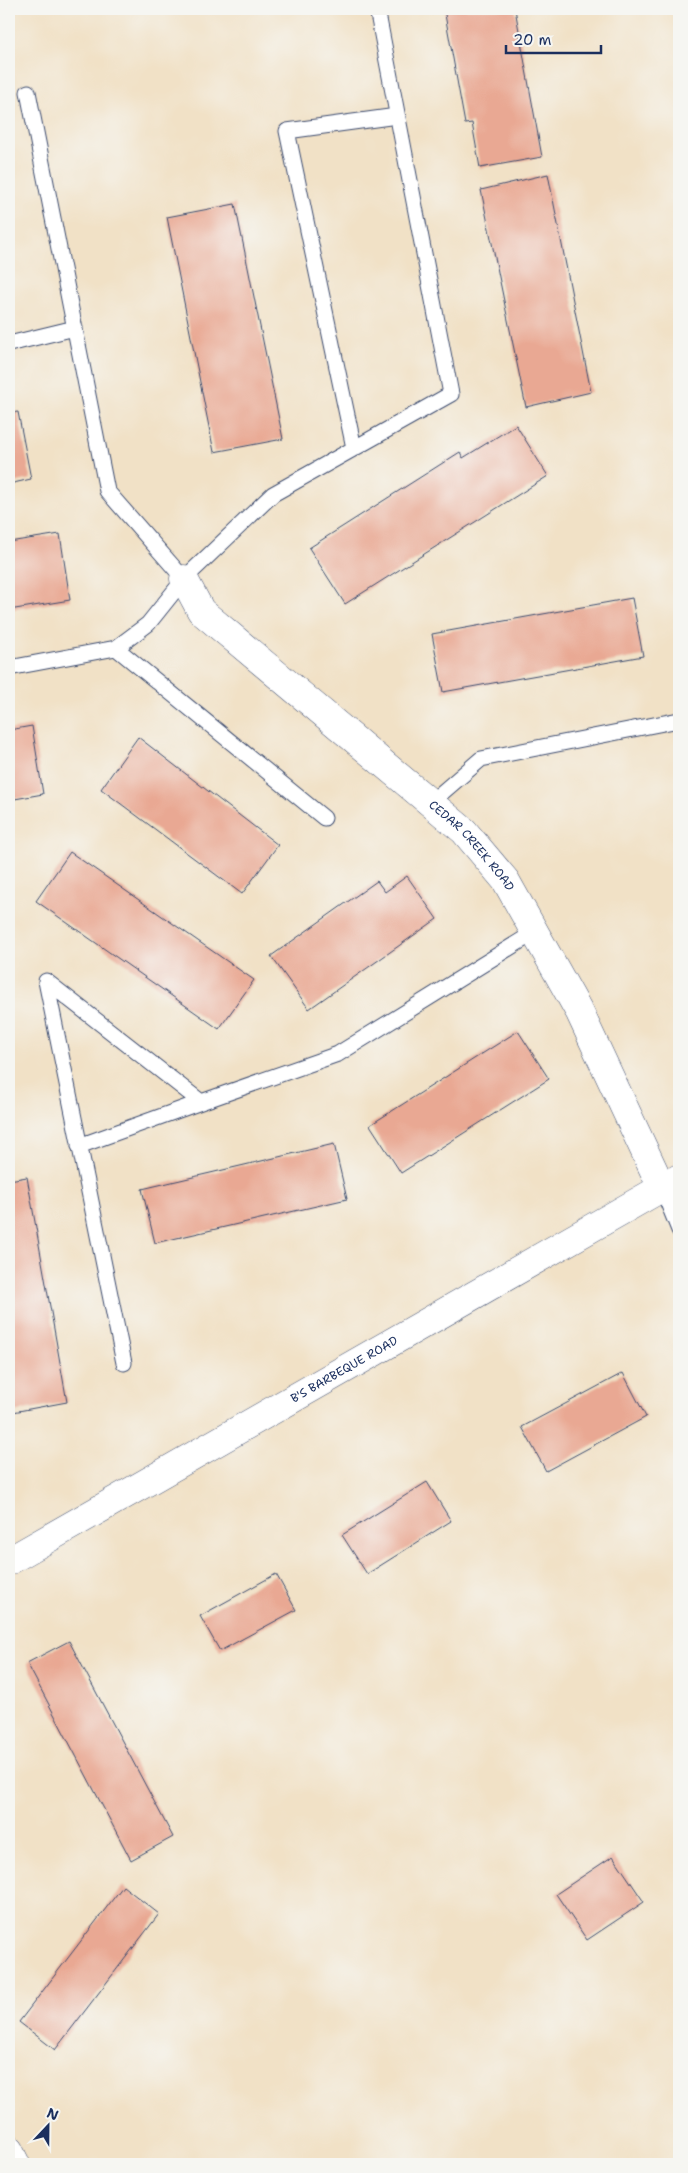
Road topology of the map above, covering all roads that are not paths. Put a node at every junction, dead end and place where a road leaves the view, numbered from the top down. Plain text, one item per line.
1 (376, 9) edge
2 (28, 92) dead end
3 (397, 116) junction
4 (75, 328) junction
5 (9, 344) edge
6 (354, 448) junction
7 (184, 579) junction
8 (116, 648) junction
9 (9, 668) edge
10 (679, 720) edge
11 (430, 803) junction
12 (324, 818) dead end
13 (535, 932) junction
14 (201, 1102) junction
15 (79, 1146) junction
16 (671, 1183) edge
17 (679, 1230) edge
18 (124, 1363) dead end
19 (9, 1561) edge
20 (9, 2150) edge
21 (16, 2164) edge

1 - 3 lane
2 - 4 lane
3 - 6 lane
3 - 6 lane
4 - 5 lane
4 - 7 lane
6 - 7 lane
7 - 8 lane
7 - 11 street, CEDAR CREEK ROAD
8 - 9 lane
8 - 12 lane
10 - 11 lane
11 - 13 street, CEDAR CREEK ROAD
13 - 14 lane
13 - 16 street, CEDAR CREEK ROAD
14 - 15 lane
14 - 15 lane
15 - 18 lane
16 - 17 lane
16 - 19 street, B'S BARBEQUE ROAD
20 - 21 street

